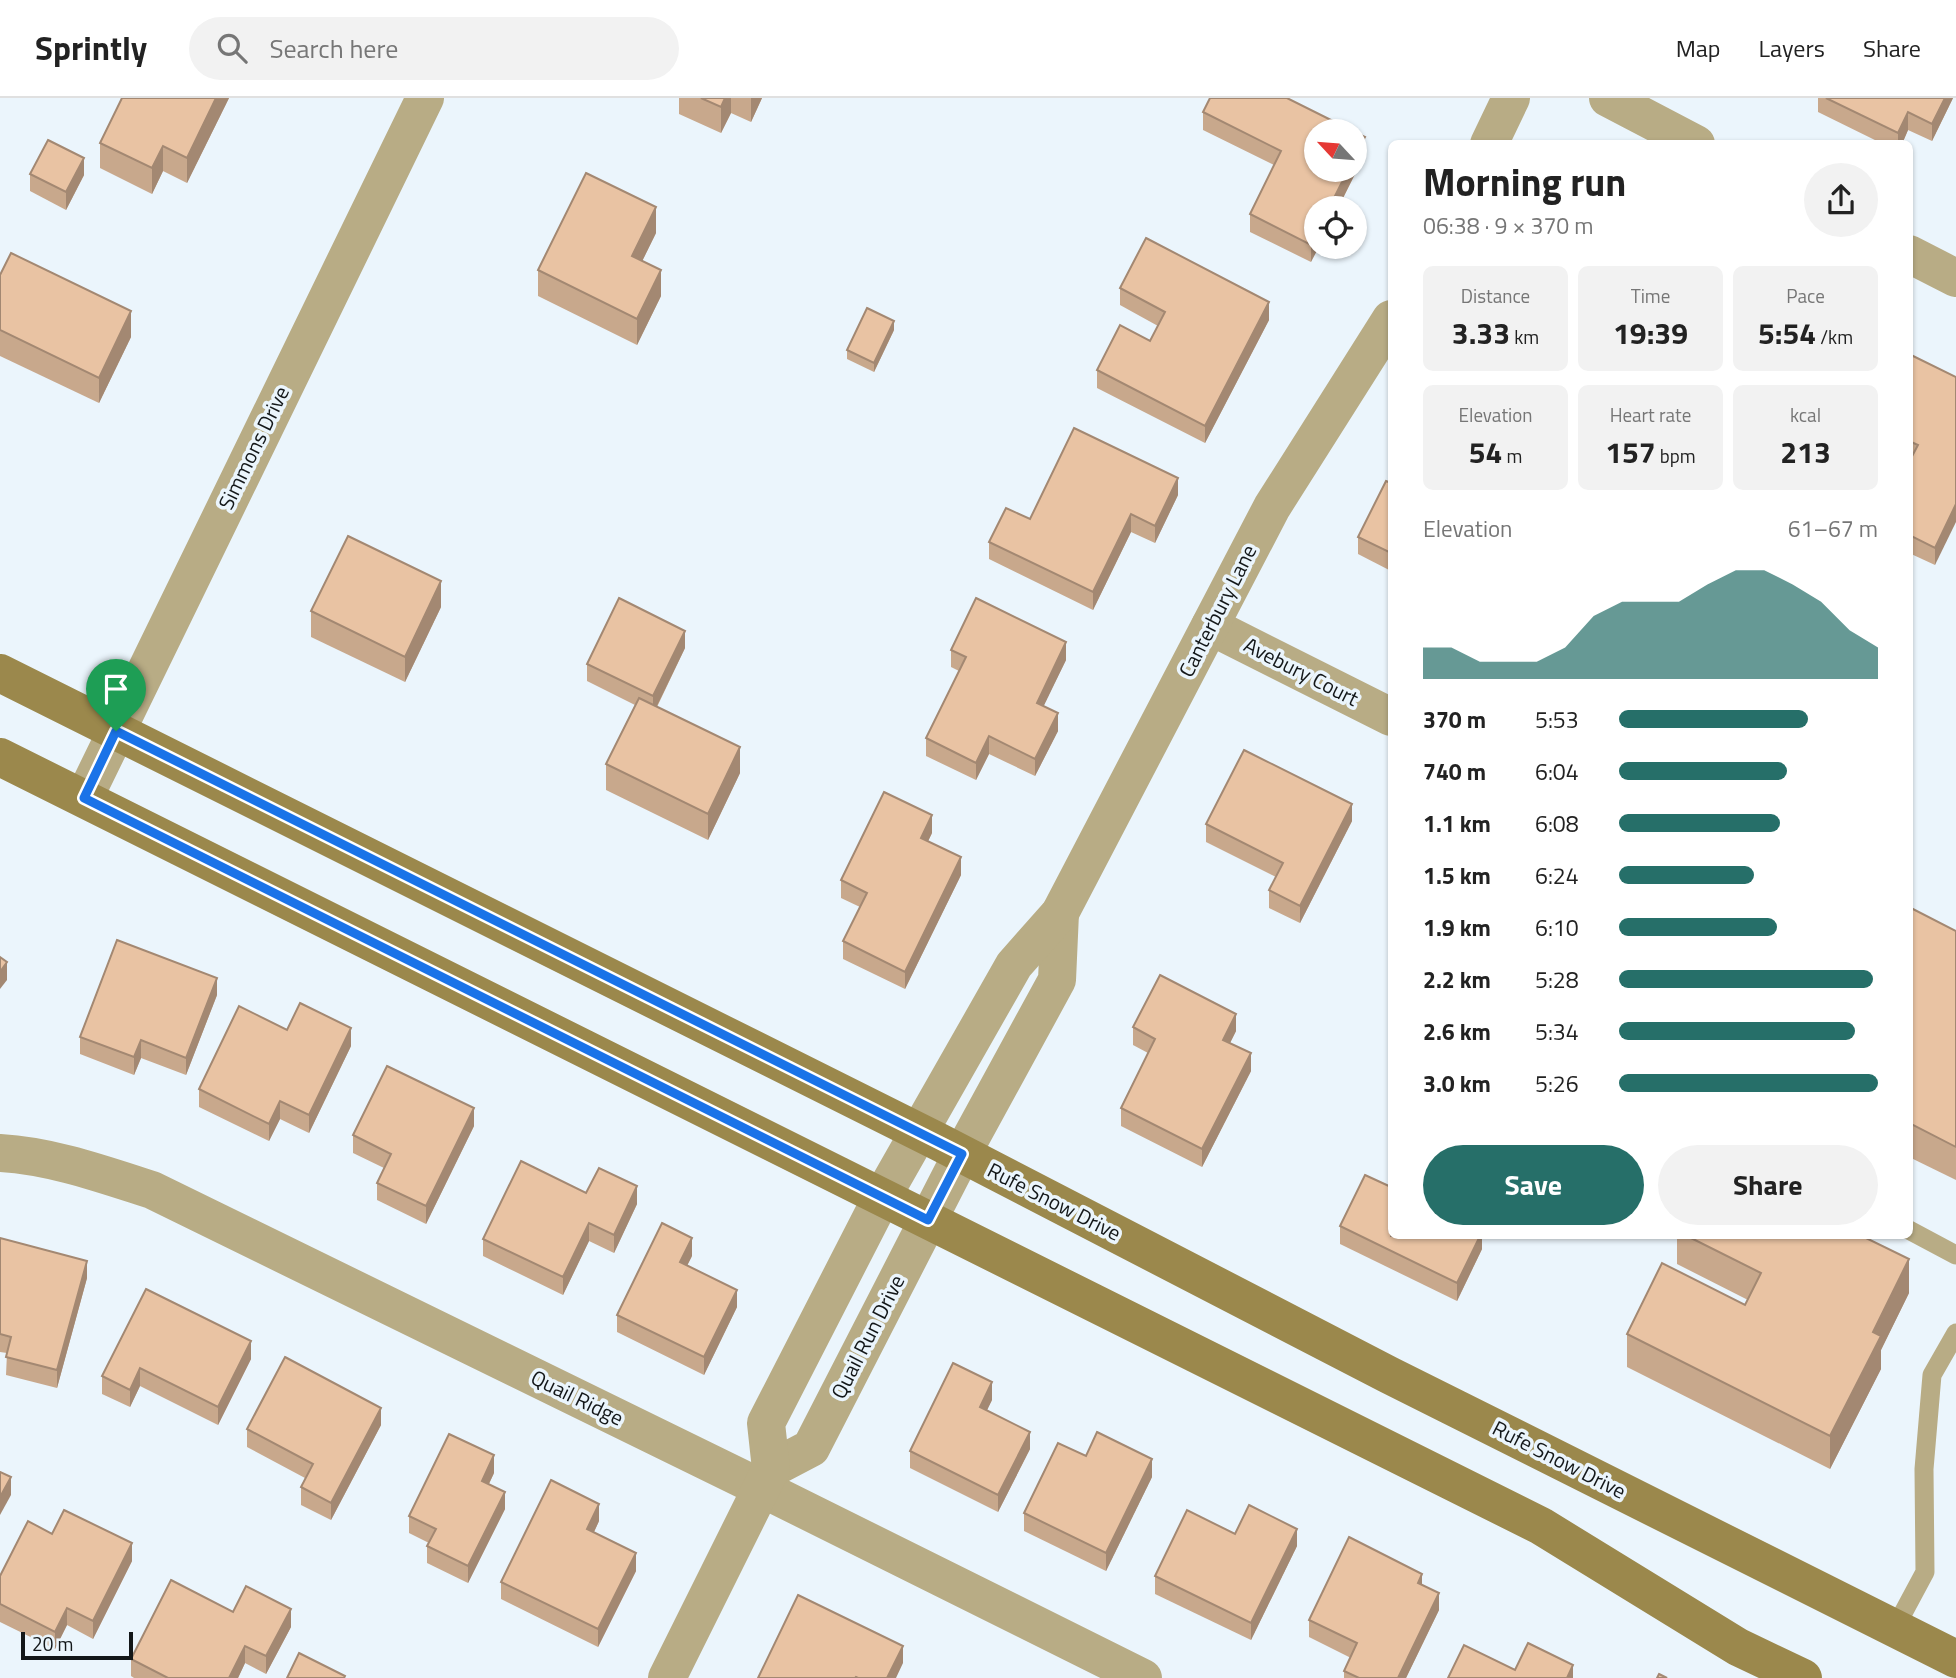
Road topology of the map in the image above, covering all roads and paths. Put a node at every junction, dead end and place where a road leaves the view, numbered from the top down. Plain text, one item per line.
1 (425, 98) edge
2 (1511, 98) edge
3 (1608, 98) edge
4 (1491, 140) edge
5 (1688, 140) edge
6 (1913, 256) edge
7 (1956, 278) edge
8 (1388, 324) edge
9 (1210, 626) junction
10 (0, 673) edge
11 (1388, 715) edge
12 (116, 731) junction
13 (0, 757) edge
14 (84, 798) junction
15 (1060, 913) junction
16 (910, 1148) junction
17 (0, 1153) edge
18 (954, 1170) junction
19 (882, 1197) junction
20 (928, 1220) junction
21 (1913, 1232) edge
22 (1956, 1255) edge
23 (1956, 1333) edge
24 (766, 1479) junction
25 (1895, 1628) junction
26 (1956, 1658) edge
27 (667, 1678) edge
28 (1143, 1678) edge
29 (1803, 1678) edge

1 - 12 street, Simmons Drive
2 - 4 street
3 - 5 street
6 - 7 street
8 - 9 street, Canterbury Lane
9 - 11 street, Avebury Court
9 - 15 street, Canterbury Lane
10 - 12 main road, Rufe Snow Drive
12 - 14 street, Simmons Drive
12 - 16 main road, Rufe Snow Drive
13 - 14 main road
14 - 19 main road
15 - 16 street, Canterbury Lane
15 - 18 street, Canterbury Lane
16 - 18 main road, Rufe Snow Drive
16 - 19 street
17 - 24 street, Quail Ridge
18 - 20 street, Quail Run Drive
18 - 25 main road, Rufe Snow Drive
19 - 20 main road
19 - 24 street
20 - 24 street, Quail Run Drive
20 - 29 main road
21 - 22 lane
23 - 25 lane
24 - 27 street
24 - 28 street, Quail Ridge
25 - 26 main road, Rufe Snow Drive

